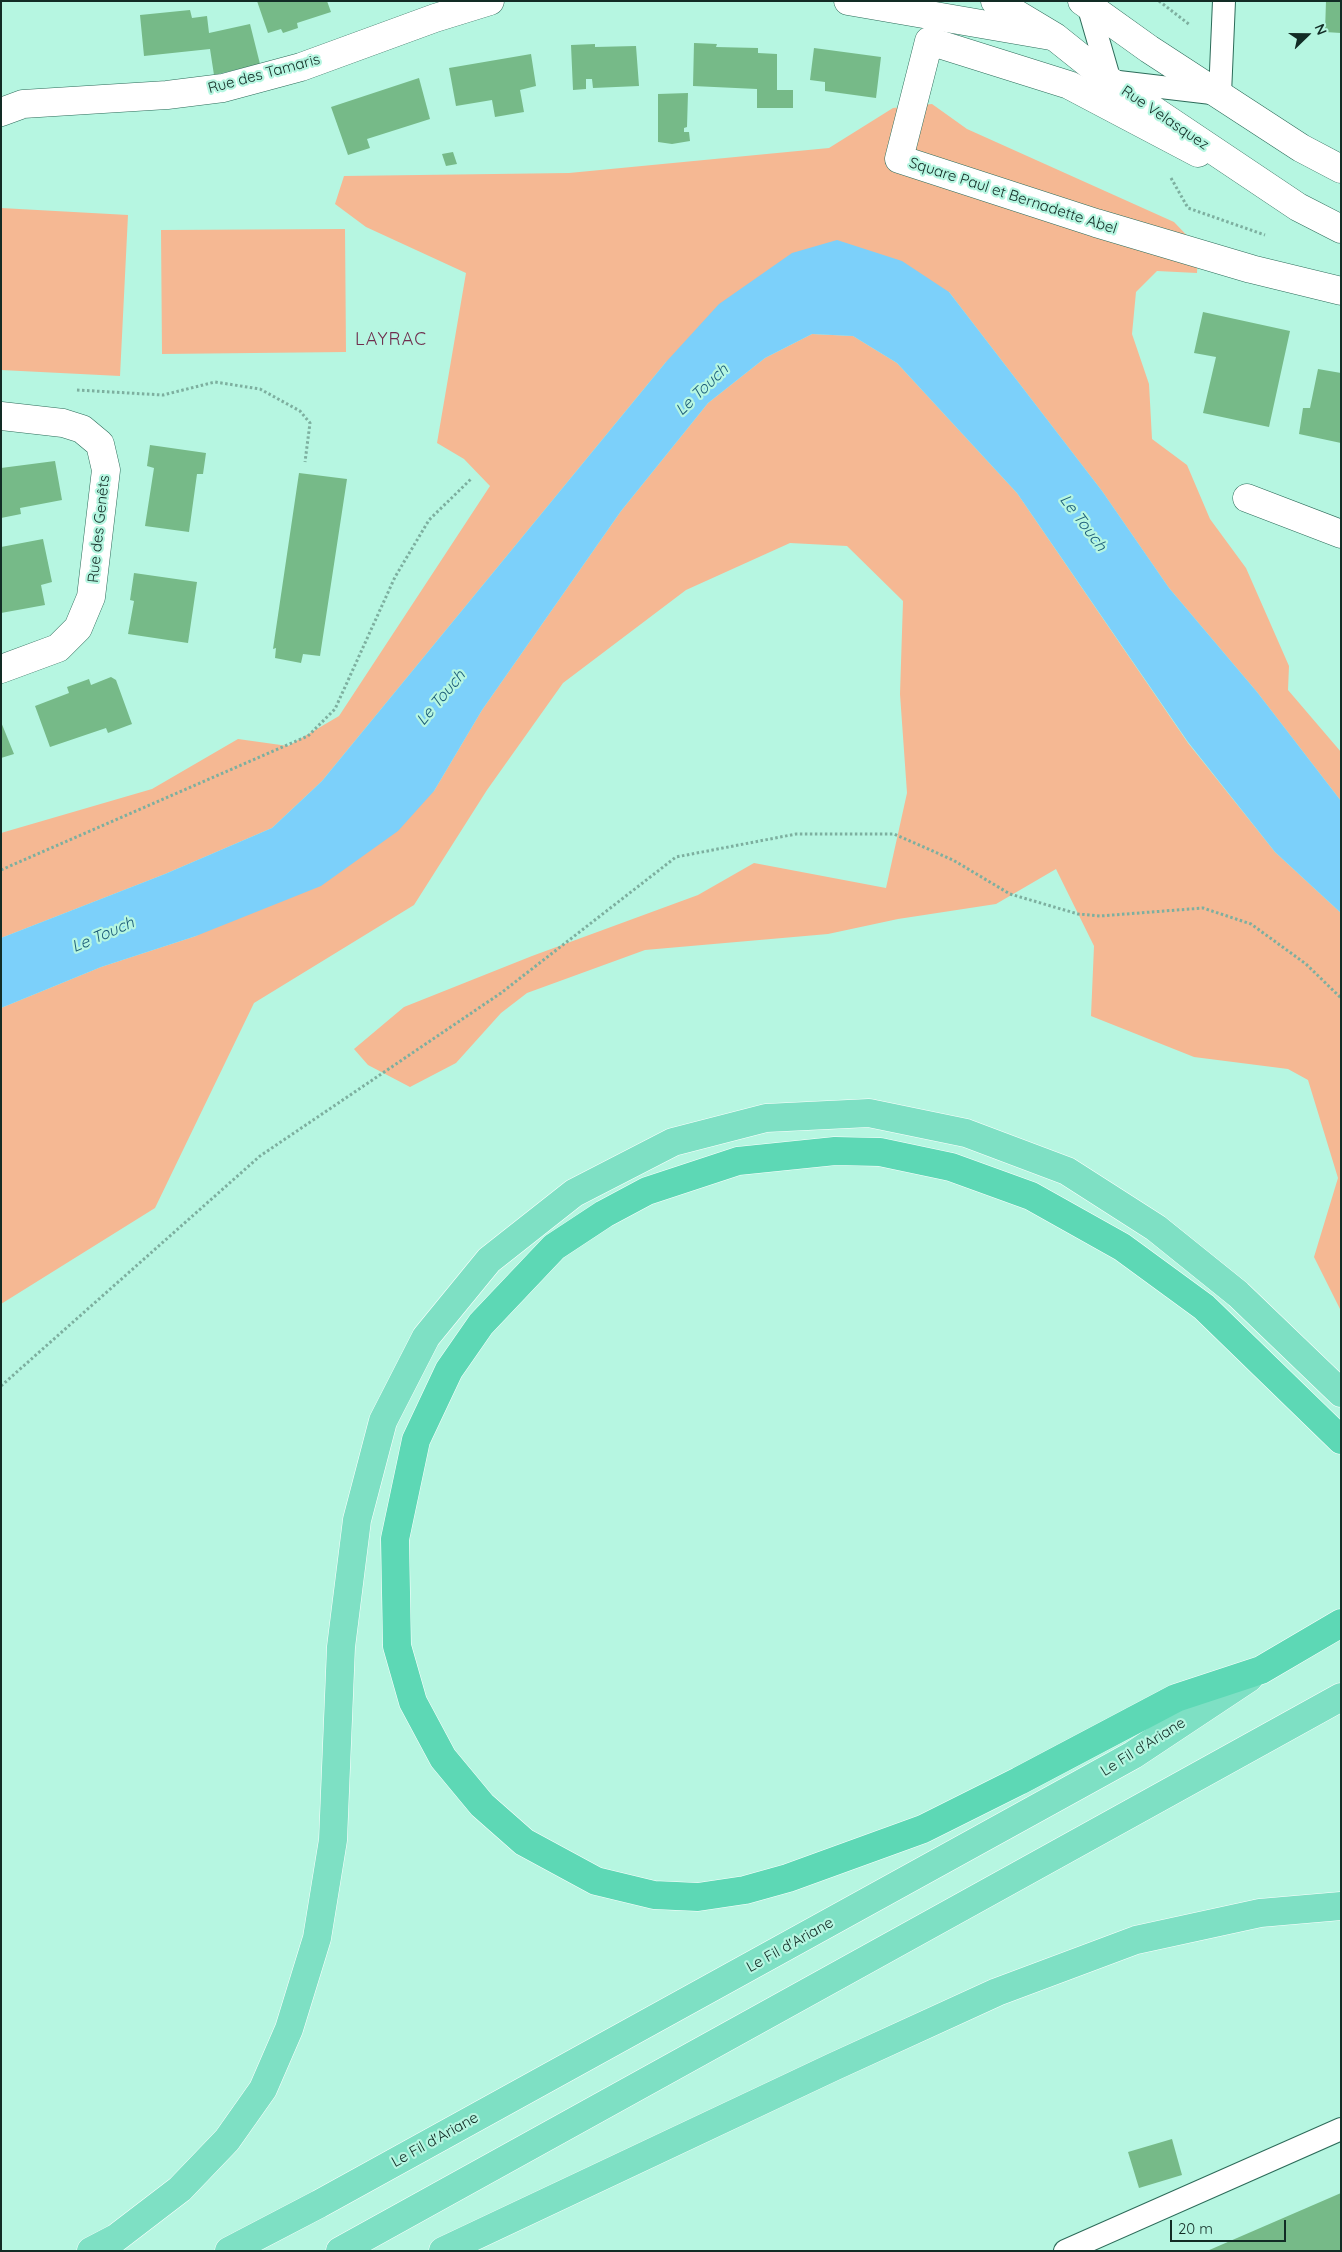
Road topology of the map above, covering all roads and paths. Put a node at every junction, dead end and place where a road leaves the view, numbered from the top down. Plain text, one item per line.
1 (490, 1) edge
2 (848, 1) edge
3 (994, 1) edge
4 (1224, 1) edge
5 (1088, 3) edge
6 (1055, 37) junction
7 (1110, 81) junction
8 (1220, 94) junction
9 (1, 112) edge
10 (1341, 169) edge
11 (1341, 229) edge
12 (1341, 239) edge
13 (1341, 291) edge
14 (74, 390) dead end
15 (1, 416) edge
16 (305, 462) dead end
17 (472, 478) dead end
18 (1248, 498) dead end
19 (1341, 534) edge
20 (1, 669) edge
21 (1, 870) edge
22 (1341, 998) edge
23 (1, 1386) edge
24 (1341, 1393) edge
25 (1341, 1440) edge
26 (1341, 1623) edge
27 (1261, 1670) junction
28 (1332, 1702) edge
29 (1341, 1906) edge
30 (1341, 2129) edge
31 (91, 2251) edge
32 (229, 2251) edge
33 (340, 2251) edge
34 (443, 2251) edge
35 (1065, 2251) edge

1 - 9 street, Rue des Tamaris
2 - 6 street
3 - 6 street, Rue Velasquez
4 - 8 lane
5 - 7 lane
5 - 8 street
6 - 7 street, Rue Velasquez
7 - 8 lane
7 - 11 street, Rue Velasquez
8 - 10 street
12 - 13 street, Square Paul et Bernadette Abel
14 - 16 path
15 - 20 street, Rue des Genêts
17 - 21 path
18 - 19 street
22 - 23 path
24 - 31 highway
25 - 27 highway
26 - 27 highway, Le Fil d'Ariane
27 - 32 highway, Le Fil d'Ariane
28 - 33 highway
29 - 34 highway
30 - 35 lane

